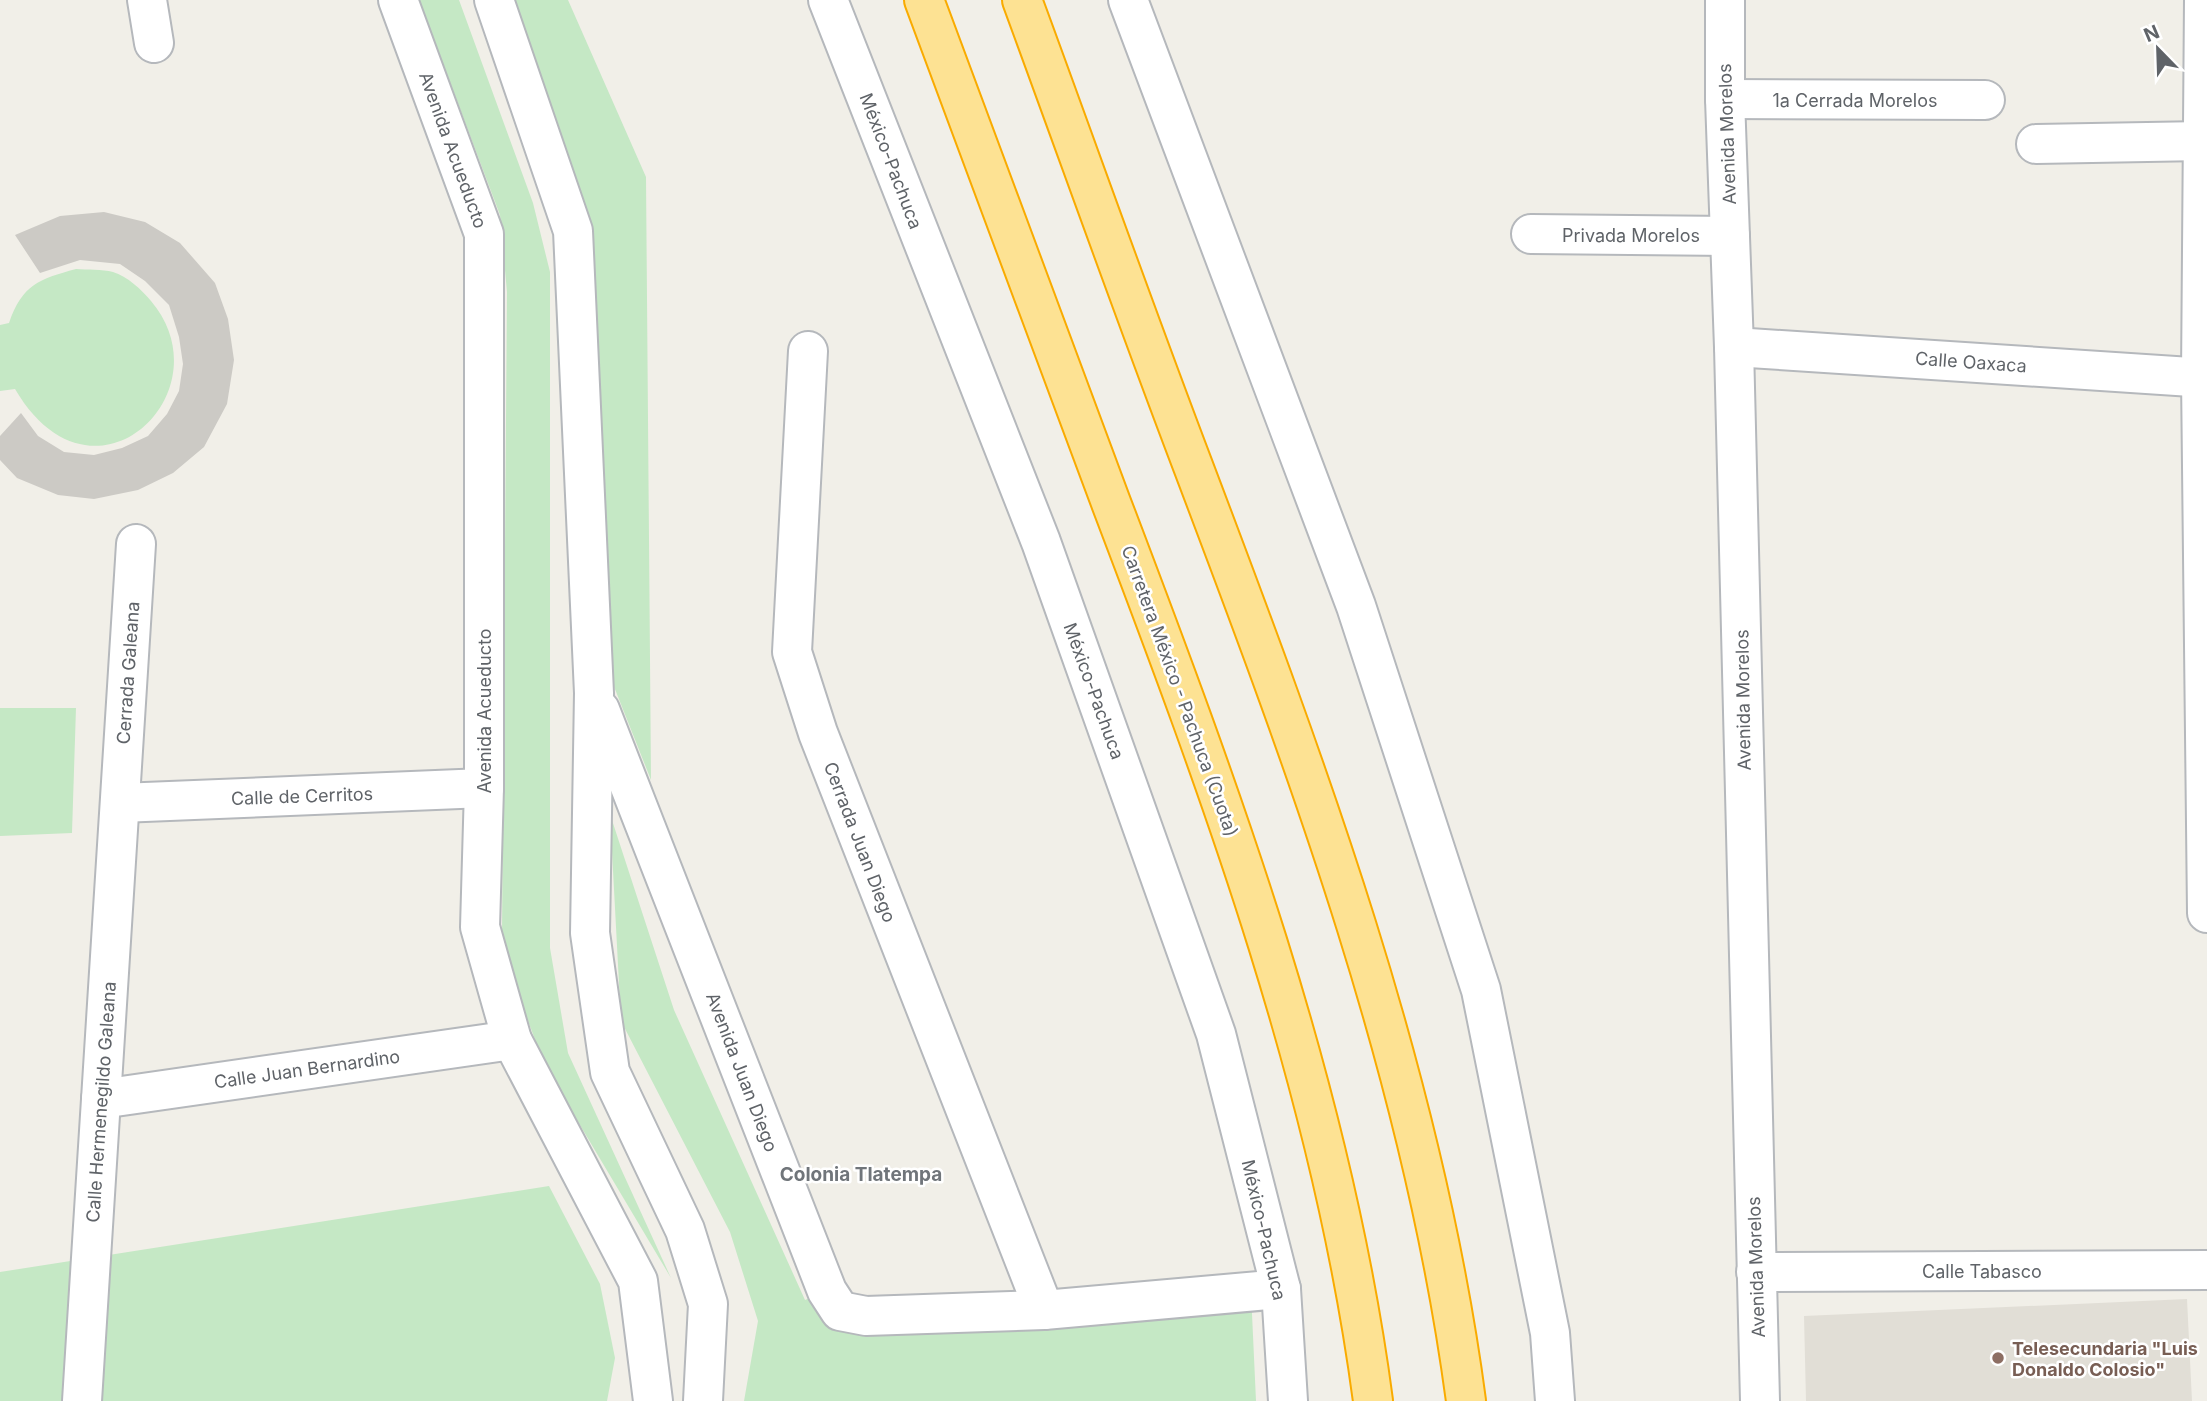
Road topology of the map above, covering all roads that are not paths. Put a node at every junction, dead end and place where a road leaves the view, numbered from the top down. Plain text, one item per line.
1 (147, 0) edge
2 (398, 0) edge
3 (494, 0) edge
4 (828, 0) edge
5 (924, 0) edge
6 (1022, 0) edge
7 (1129, 0) edge
8 (1725, 0) edge
9 (2204, 0) edge
10 (153, 43) dead end
11 (1725, 99) junction
12 (1985, 100) dead end
13 (2203, 141) junction
14 (2036, 144) dead end
15 (1531, 234) dead end
16 (1731, 236) junction
17 (1734, 347) junction
18 (808, 351) dead end
19 (2204, 377) edge
20 (136, 544) dead end
21 (594, 693) junction
22 (2205, 742) edge
23 (484, 788) junction
24 (120, 803) junction
25 (2207, 913) edge
26 (512, 1040) junction
27 (102, 1098) junction
28 (2207, 1270) edge
29 (1756, 1272) junction
30 (1282, 1289) junction
31 (1044, 1310) junction
32 (82, 1401) edge
33 (653, 1401) edge
34 (704, 1401) edge
35 (1288, 1401) edge
36 (1373, 1401) edge
37 (1466, 1401) edge
38 (1555, 1401) edge
39 (1760, 1401) edge

1 - 10 street
2 - 23 street, Avenida Acueducto
3 - 21 street
4 - 30 street, México-Pachuca
5 - 36 highway, Carretera México - Pachuca (Cuota)
6 - 37 highway
7 - 38 street
8 - 11 street, Avenida Morelos
9 - 13 street
11 - 12 street, 1a Cerrada Morelos
11 - 16 street, Avenida Morelos
13 - 14 street
13 - 19 street
15 - 16 street, Privada Morelos
16 - 17 street, Avenida Morelos
17 - 19 street, Calle Oaxaca
17 - 29 street, Avenida Morelos
18 - 31 street, Cerrada Juan Diego
19 - 22 street
20 - 24 street, Cerrada Galeana
21 - 31 street, Avenida Juan Diego
21 - 34 street
22 - 25 street
23 - 24 street, Calle de Cerritos
23 - 26 street, Avenida Acueducto
24 - 27 street, Calle Hermenegildo Galeana
26 - 27 street, Calle Juan Bernardino
26 - 33 street, Avenida Acueducto
27 - 32 street, Calle Hermenegildo Galeana
28 - 29 street, Calle Tabasco
29 - 39 street, Avenida Morelos
30 - 31 street, Avenida Juan Diego
30 - 35 street, México-Pachuca

